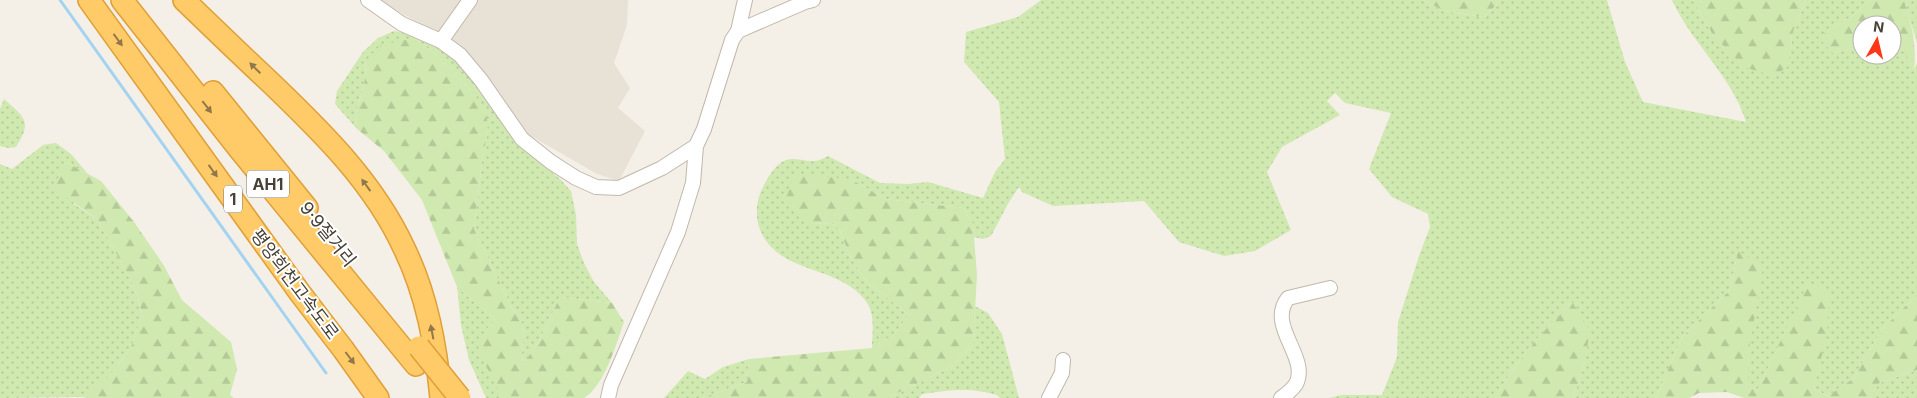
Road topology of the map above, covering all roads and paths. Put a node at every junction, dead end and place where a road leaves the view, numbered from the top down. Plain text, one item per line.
1 (89, 0) edge
2 (122, 0) edge
3 (139, 0) edge
4 (184, 0) edge
5 (368, 0) edge
6 (470, 0) edge
7 (745, 0) edge
8 (813, 0) edge
9 (738, 31) junction
10 (441, 41) junction
11 (696, 146) junction
12 (1330, 288) dead end
13 (418, 356) junction
14 (1063, 360) dead end
15 (378, 398) edge
16 (442, 398) edge
17 (460, 398) edge
18 (608, 398) edge
19 (1049, 398) edge
20 (1282, 398) edge

1 -> 15 highway, 평양희천고속도로 / 1
2 -> 13 highway, 9·9절거리 / AH1
3 - 13 highway, 9·9절거리 / AH1
16 -> 4 highway
5 - 10 street
6 - 10 street
7 - 9 street
8 - 9 street
9 - 11 street
10 - 11 street
11 - 18 street
12 - 20 street
13 - 16 highway, 9·9절거리 / AH1
13 - 17 highway, 9·9절거리 / AH1, bridge
14 - 19 street

